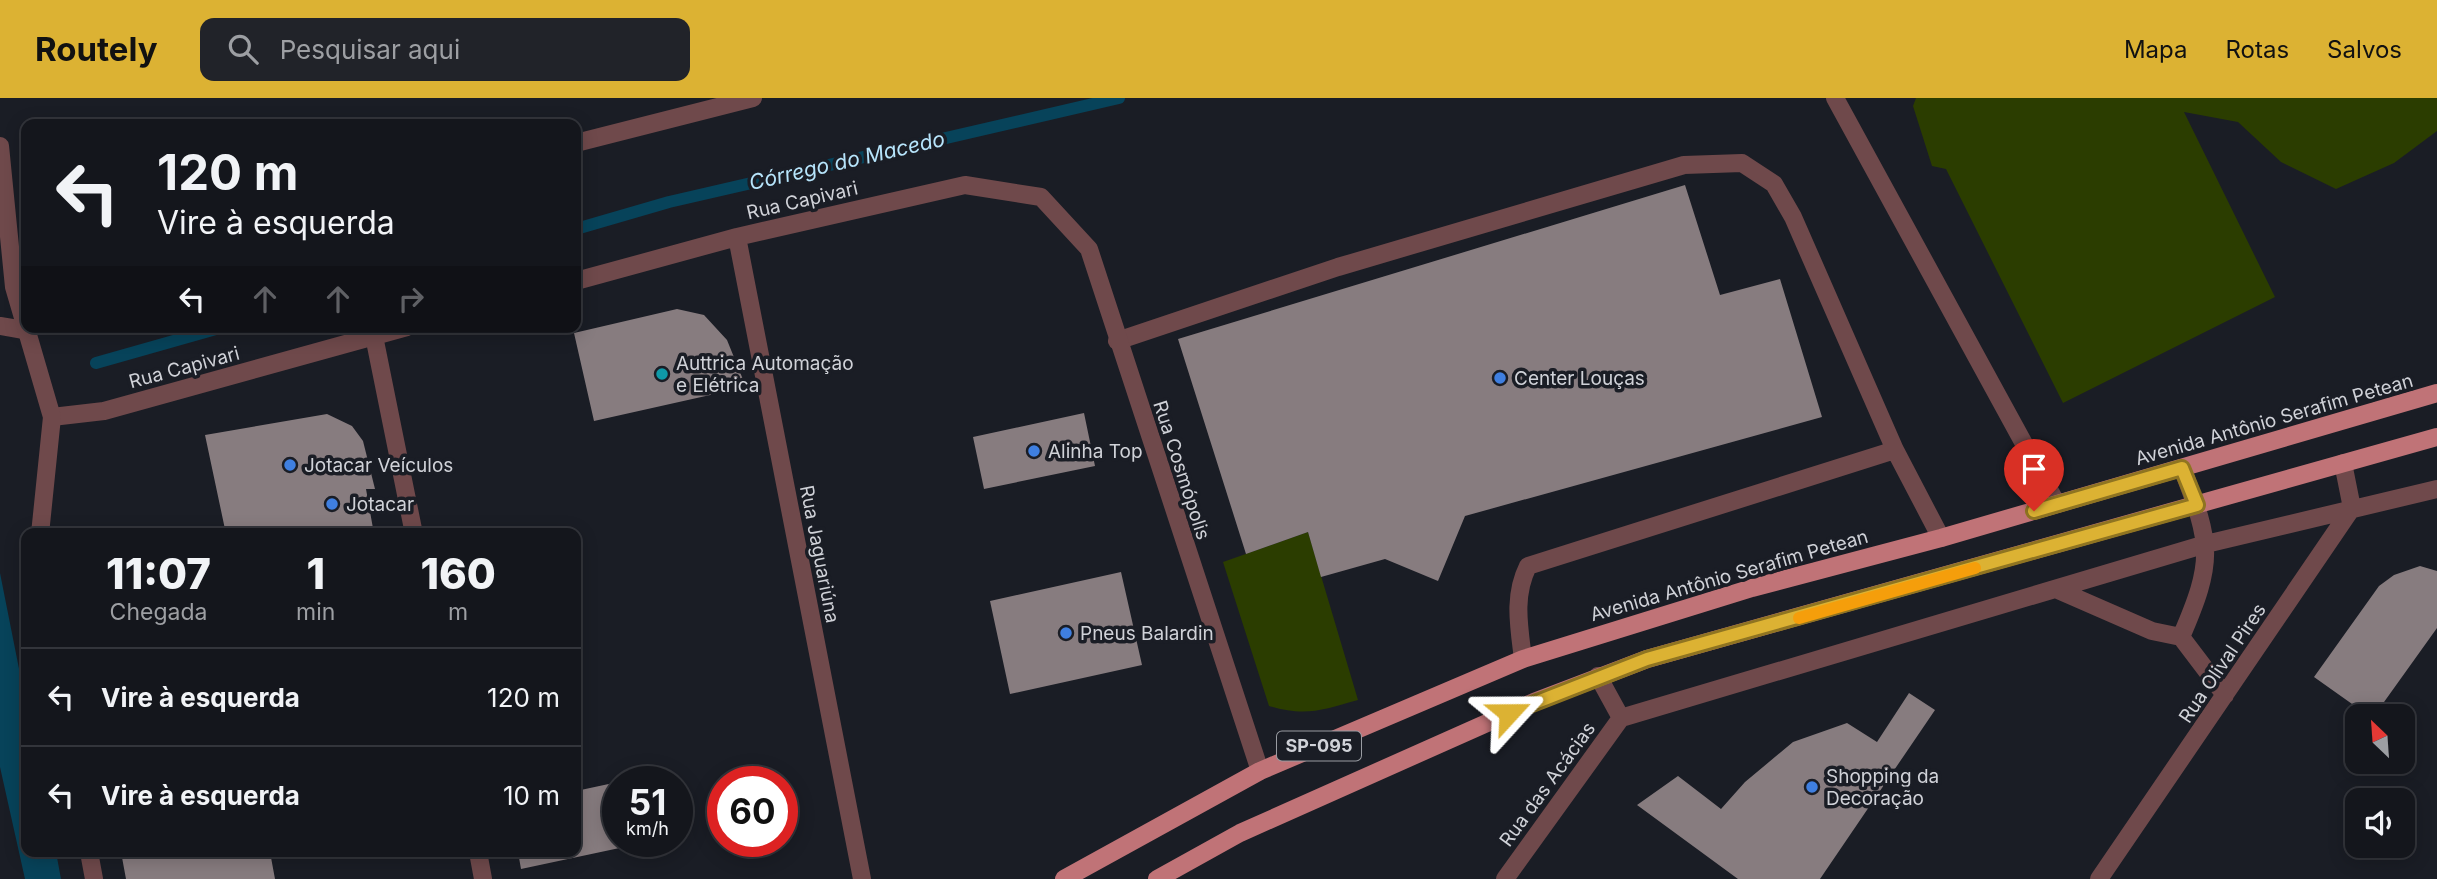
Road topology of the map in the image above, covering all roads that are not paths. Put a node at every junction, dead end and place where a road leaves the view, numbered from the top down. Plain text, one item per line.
1 (753, 98) edge
2 (1835, 98) edge
3 (581, 142) edge
4 (0, 146) edge
5 (1041, 197) joint
6 (737, 237) junction
7 (581, 280) edge
8 (20, 285) edge
9 (0, 326) edge
10 (21, 330) edge
11 (25, 333) edge
12 (385, 333) edge
13 (374, 336) junction
14 (1117, 341) junction
15 (2437, 393) edge
16 (52, 417) junction
17 (2434, 442) edge
18 (1895, 450) junction
19 (2343, 463) junction
20 (2182, 468) junction
21 (2437, 488) edge
22 (2057, 504) junction
23 (2197, 505) junction
24 (2352, 508) junction
25 (41, 528) edge
26 (413, 528) edge
27 (1941, 538) junction
28 (2206, 544) junction
29 (2058, 590) junction
30 (2181, 637) junction
31 (1523, 659) junction
32 (1598, 676) junction
33 (2225, 695) junction
34 (1620, 718) junction
35 (1260, 771) junction
36 (90, 857) edge
37 (479, 857) edge
38 (94, 879) edge
39 (483, 879) edge
40 (862, 879) edge
41 (1064, 879) edge
42 (1157, 879) edge
43 (1504, 879) edge
44 (2099, 879) edge

1 - 3 street
2 - 22 street
4 - 8 street
5 - 6 street, Rua Capivari
5 - 14 street, Rua Cosmópolis
6 - 7 street, Rua Capivari
6 - 40 street, Rua Jaguariúna
9 - 10 street
11 - 16 street
12 - 13 street, Rua Capivari
13 - 16 street, Rua Capivari
13 - 26 street
14 - 18 street
14 - 35 street, Rua Cosmópolis
15 - 20 main road, Avenida Antônio Serafim Petean / SP-095
16 - 25 street
17 - 19 main road, SP-095
18 - 27 street
18 - 31 street
19 - 23 main road, SP-095
19 - 24 street
20 - 22 main road, Avenida Antônio Serafim Petean / SP-095
20 - 23 street
21 - 24 street
22 - 27 main road, Avenida Antônio Serafim Petean / SP-095
23 - 28 street
23 - 32 main road, SP-095
24 - 28 street
24 - 33 street, Rua Olival Pires
27 - 31 main road, Avenida Antônio Serafim Petean / SP-095
28 - 29 street
28 - 30 street
29 - 30 street
29 - 34 street
30 - 33 street
31 - 35 main road, Avenida Antônio Serafim Petean / SP-095
32 - 34 street, Rua das Acácias
32 - 42 main road, SP-095
33 - 44 street, Rua Olival Pires
34 - 43 street, Rua das Acácias
35 - 41 main road, Avenida Antônio Serafim Petean / SP-095
36 - 38 street
37 - 39 street

